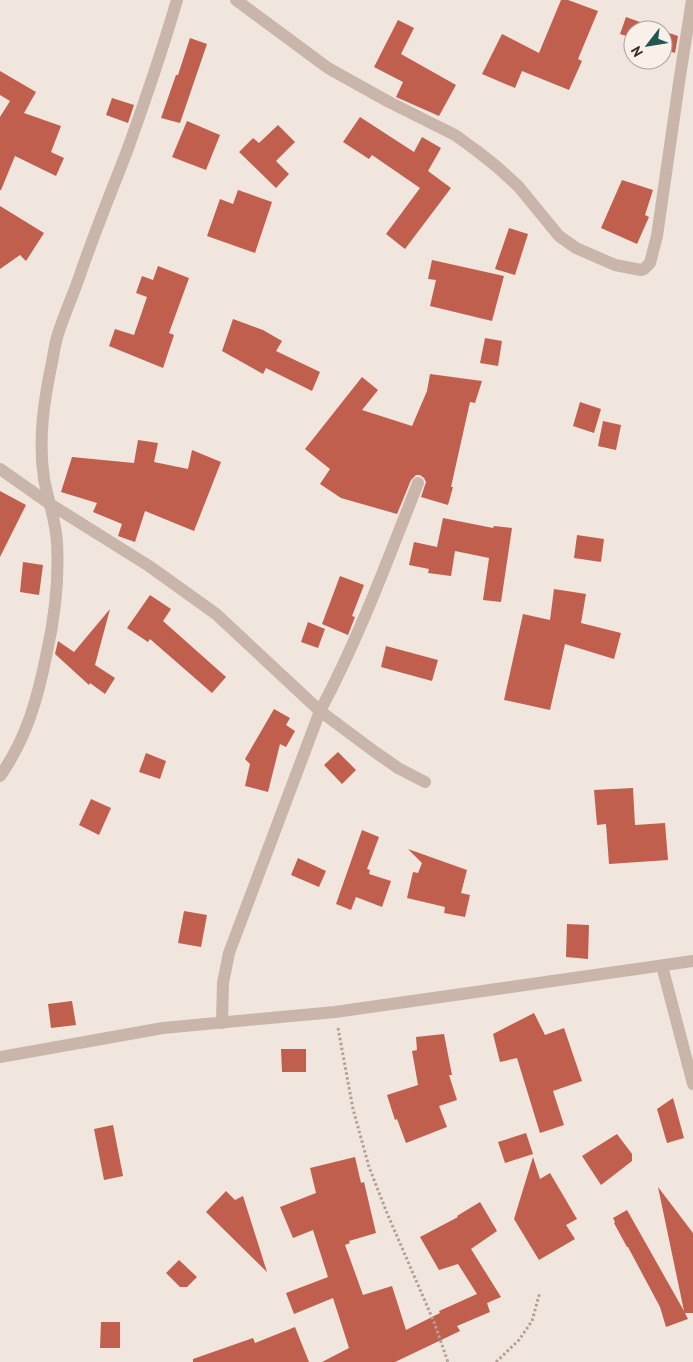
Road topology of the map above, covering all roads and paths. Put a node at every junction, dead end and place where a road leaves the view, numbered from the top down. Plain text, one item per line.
1 (177, 0) edge
2 (236, 0) edge
3 (692, 0) edge
4 (0, 469) edge
5 (418, 483) dead end
6 (50, 504) junction
7 (320, 711) junction
8 (0, 776) edge
9 (425, 782) dead end
10 (693, 961) edge
11 (662, 966) junction
12 (335, 1012) junction
13 (222, 1023) junction
14 (0, 1057) edge
15 (693, 1084) edge
16 (540, 1292) dead end
17 (448, 1362) edge
18 (496, 1362) edge

1 - 6 street
2 - 3 street
4 - 6 street
5 - 7 street
6 - 7 street
6 - 8 street
7 - 9 street
7 - 13 street
10 - 11 street
11 - 12 street
11 - 15 street
12 - 13 street
12 - 17 path
13 - 14 street
16 - 18 path

